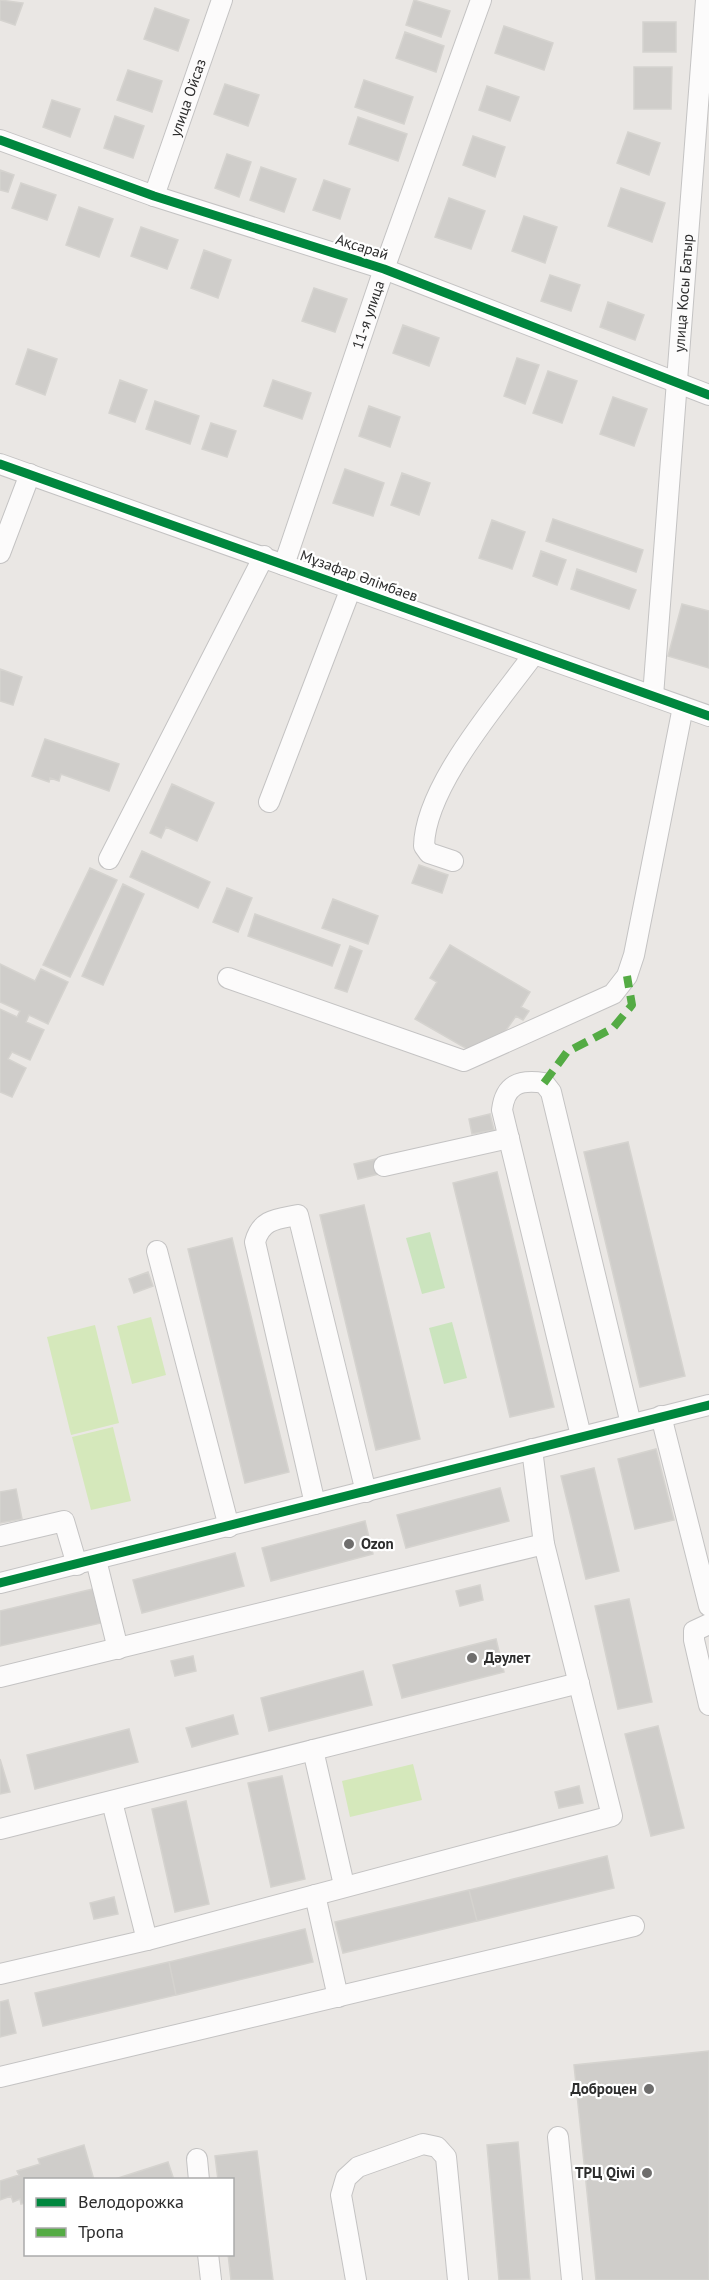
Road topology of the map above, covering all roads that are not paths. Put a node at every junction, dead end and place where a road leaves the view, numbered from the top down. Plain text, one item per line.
1 (222, 0) edge
2 (481, 0) edge
3 (706, 0) edge
4 (0, 140) edge
5 (154, 196) junction
6 (384, 269) junction
7 (675, 382) junction
8 (709, 395) edge
9 (0, 464) edge
10 (30, 474) junction
11 (0, 553) edge
12 (264, 556) junction
13 (284, 565) junction
14 (351, 588) junction
15 (534, 654) junction
16 (653, 696) junction
17 (683, 706) junction
18 (709, 716) edge
19 (269, 802) dead end
20 (109, 859) dead end
21 (453, 861) dead end
22 (228, 978) dead end
23 (509, 1138) junction
24 (384, 1166) dead end
25 (158, 1251) dead end
26 (709, 1405) edge
27 (661, 1416) junction
28 (631, 1424) junction
29 (581, 1436) junction
30 (532, 1449) junction
31 (366, 1492) junction
32 (315, 1504) junction
33 (229, 1527) junction
34 (0, 1536) edge
35 (544, 1544) junction
36 (86, 1563) junction
37 (0, 1583) edge
38 (709, 1606) edge
39 (709, 1624) edge
40 (118, 1650) junction
41 (0, 1677) edge
42 (579, 1683) junction
43 (709, 1705) edge
44 (313, 1750) junction
45 (112, 1802) junction
46 (0, 1829) edge
47 (344, 1886) junction
48 (315, 1895) junction
49 (634, 1926) dead end
50 (147, 1940) junction
51 (0, 1974) edge
52 (338, 1997) junction
53 (0, 2077) edge
54 (558, 2137) dead end
55 (197, 2159) dead end
56 (199, 2178) edge
57 (208, 2256) edge
58 (211, 2280) edge
59 (356, 2280) edge
60 (458, 2280) edge
61 (572, 2280) edge

1 - 5 street, улица Ойсаз
2 - 6 street, 11-я улица
3 - 7 street, улица Косы Батыр
4 - 5 street, Ақсарай
5 - 6 street, Ақсарай
6 - 7 street, Ақсарай
6 - 13 street, 11-я улица
7 - 8 street, Ақсарай
7 - 16 street, улица Косы Батыр
9 - 10 street, Мұзафар Әлімбаев
10 - 11 street
10 - 12 street, Мұзафар Әлімбаев
12 - 13 street, Мұзафар Әлімбаев
12 - 20 street
13 - 14 street, Мұзафар Әлімбаев
14 - 15 street, Мұзафар Әлімбаев
14 - 19 street
15 - 16 street, Мұзафар Әлімбаев
15 - 21 street
16 - 17 street, Мұзафар Әлімбаев
17 - 18 street, Мұзафар Әлімбаев
17 - 22 street
23 - 24 street
23 - 28 street
23 - 29 street
25 - 33 street
26 - 27 street
27 - 28 street
27 - 38 street
28 - 29 street
29 - 30 street
30 - 31 street
30 - 35 street
31 - 32 street
31 - 32 street
32 - 33 street
33 - 36 street
34 - 36 street
35 - 40 street
35 - 42 street
36 - 37 street
36 - 40 street
39 - 43 street
40 - 41 street
42 - 44 street
42 - 47 street
44 - 45 street
44 - 47 street
45 - 46 street
45 - 50 street
47 - 48 street
48 - 50 street
48 - 52 street
49 - 52 street
50 - 51 street
52 - 53 street
54 - 61 street
55 - 56 street
57 - 58 street
59 - 60 street

